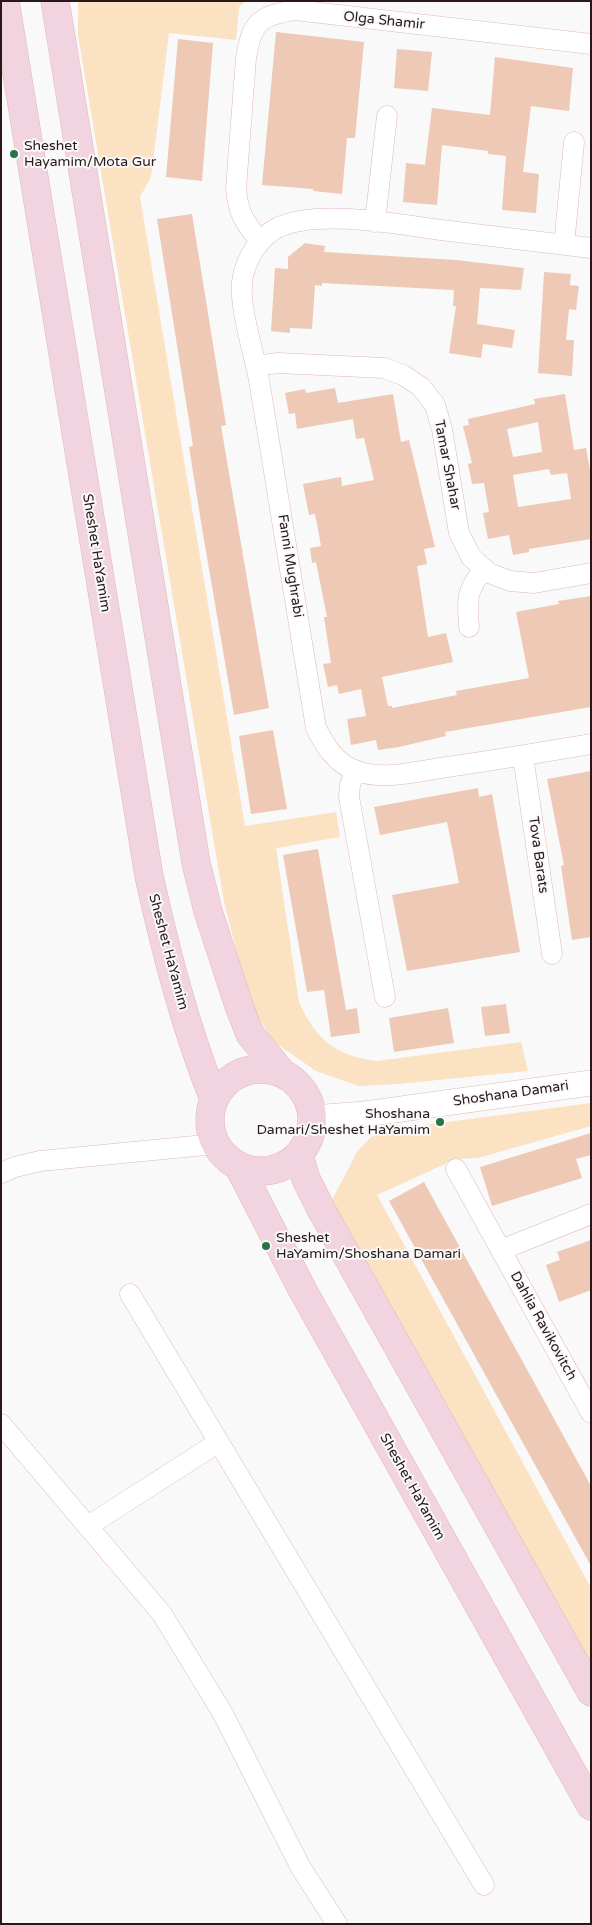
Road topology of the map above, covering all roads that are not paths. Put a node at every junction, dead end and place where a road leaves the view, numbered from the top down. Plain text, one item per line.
1 (6, 1) edge
2 (57, 5) edge
3 (1, 34) edge
4 (591, 44) edge
5 (15, 59) junction
6 (387, 116) dead end
7 (574, 142) dead end
8 (375, 222) junction
9 (260, 241) junction
10 (564, 245) junction
11 (591, 248) edge
12 (256, 366) junction
13 (484, 568) junction
14 (591, 573) edge
15 (469, 627) dead end
16 (591, 744) edge
17 (523, 756) junction
18 (355, 771) junction
19 (552, 954) dead end
20 (385, 997) dead end
21 (282, 1072) junction
22 (591, 1083) edge
23 (214, 1099) junction
24 (313, 1118) junction
25 (216, 1144) junction
26 (299, 1155) junction
27 (238, 1165) junction
28 (456, 1168) dead end
29 (1, 1173) edge
30 (591, 1214) edge
31 (501, 1250) junction
32 (130, 1294) dead end
33 (589, 1405) edge
34 (1, 1424) edge
35 (219, 1442) junction
36 (88, 1526) junction
37 (591, 1692) edge
38 (591, 1806) edge
39 (484, 1885) dead end
40 (337, 1924) edge

1 - 5 main road, Sheshet HaYamim
2 - 21 main road
3 - 5 main road
4 - 9 street, Olga Shamir
5 - 23 main road, Sheshet HaYamim
6 - 8 street
7 - 10 street
8 - 9 street, Fanni Mughrabi
8 - 10 street, Fanni Mughrabi
9 - 12 street, Fanni Mughrabi
10 - 11 street, Fanni Mughrabi
12 - 13 street, Tamar Shahar
12 - 18 street, Fanni Mughrabi
13 - 14 street, Tamar Shahar
13 - 15 street
16 - 17 street
17 - 18 street
17 - 19 street, Tova Barats
18 - 20 street
21 - 23 main road
21 - 24 main road
22 - 24 street, Shoshana Damari
23 - 25 main road
24 - 26 main road
25 - 27 main road
25 - 29 street
26 - 27 main road
26 - 37 main road
27 - 38 main road, Sheshet HaYamim
28 - 31 street, Dahlia Ravikovitch
30 - 31 street
31 - 33 street, Dahlia Ravikovitch
32 - 35 street
34 - 36 street
35 - 36 street
35 - 39 street
36 - 40 street

